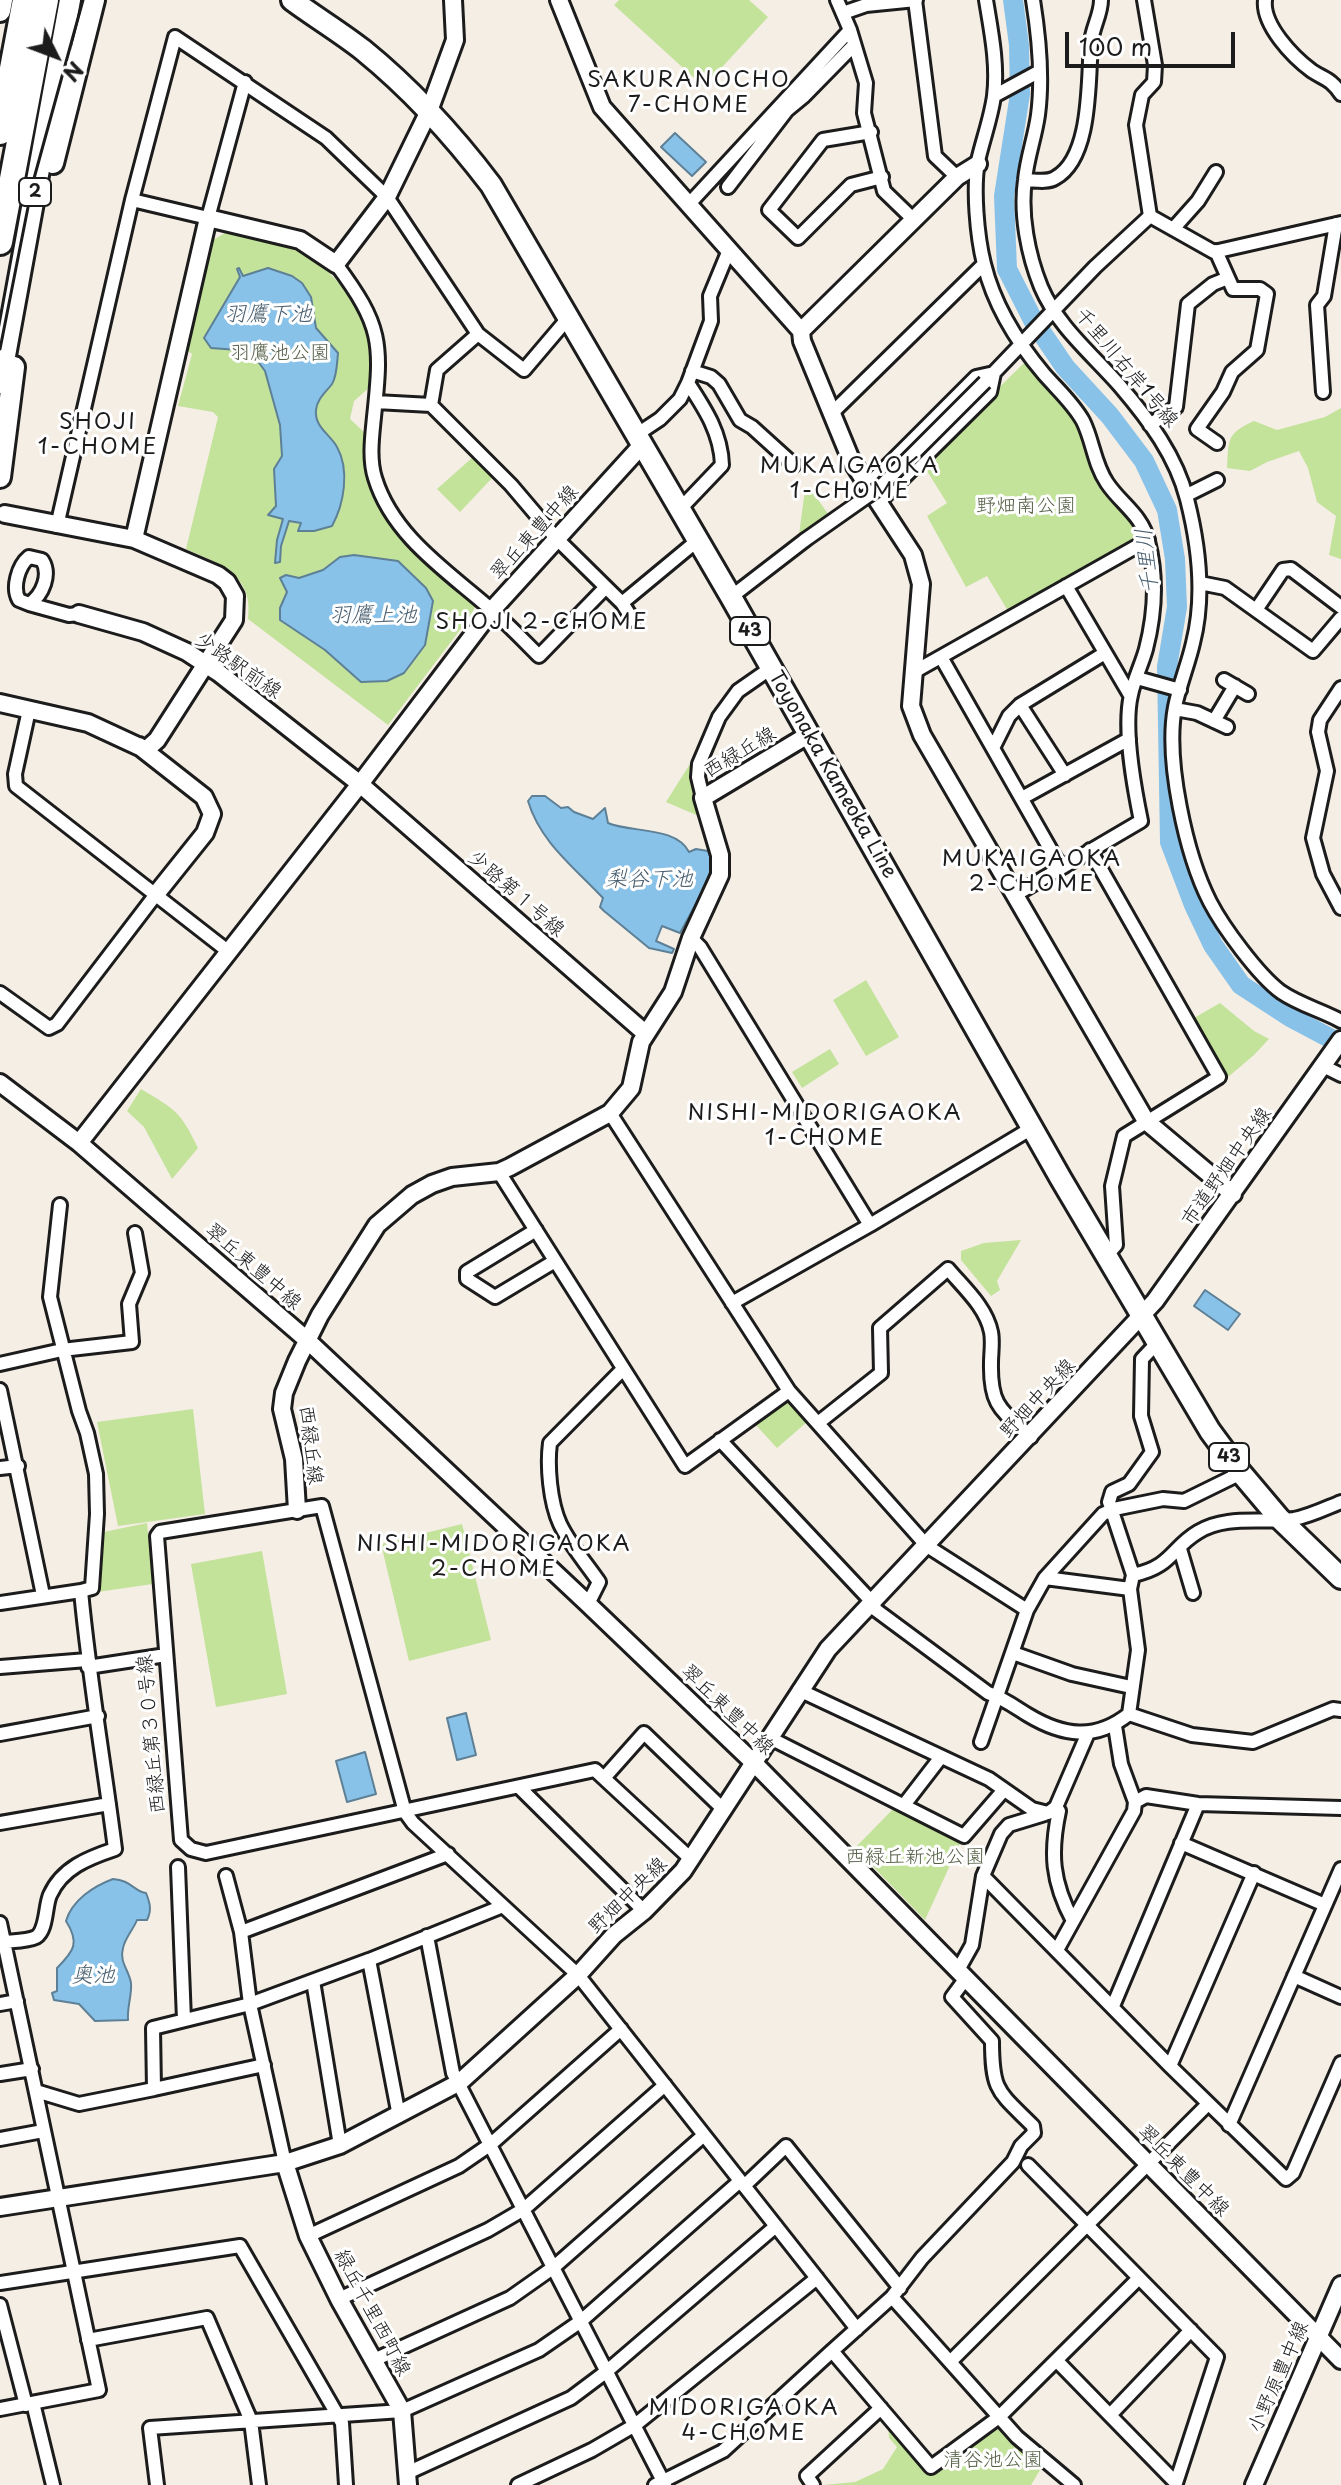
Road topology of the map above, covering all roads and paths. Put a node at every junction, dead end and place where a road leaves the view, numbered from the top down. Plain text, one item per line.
1 (2, 0) edge
2 (25, 0) edge
3 (46, 0) edge
4 (70, 0) edge
5 (94, 0) edge
6 (292, 0) edge
7 (453, 0) edge
8 (559, 0) edge
9 (837, 0) edge
10 (915, 0) edge
11 (986, 0) edge
12 (1033, 0) edge
13 (1101, 0) edge
14 (1144, 0) edge
15 (1265, 0) edge
16 (0, 11) edge
17 (843, 13) junction
18 (850, 30) junction
19 (854, 45) junction
20 (1341, 68) edge
21 (1040, 71) junction
22 (245, 82) junction
23 (1334, 82) junction
24 (1341, 94) edge
25 (994, 96) junction
26 (429, 111) junction
27 (0, 132) edge
28 (871, 132) junction
29 (978, 164) junction
30 (1208, 176) dead end
31 (882, 177) junction
32 (957, 177) junction
33 (1025, 180) junction
34 (728, 187) dead end
35 (387, 197) junction
36 (132, 200) junction
37 (689, 204) junction
38 (1150, 216) junction
39 (208, 218) junction
40 (914, 220) junction
41 (1338, 223) edge
42 (1173, 229) junction
43 (0, 242) edge
44 (729, 250) junction
45 (1216, 251) junction
46 (336, 264) junction
47 (984, 264) junction
48 (1228, 278) junction
49 (19, 280) junction
50 (1053, 314) junction
51 (569, 317) junction
52 (11, 319) junction
53 (801, 331) junction
54 (478, 334) junction
55 (1023, 344) junction
56 (994, 373) junction
57 (690, 377) junction
58 (0, 383) edge
59 (1323, 392) dead end
60 (376, 402) junction
61 (431, 405) junction
62 (832, 413) junction
63 (1150, 425) junction
64 (639, 440) junction
65 (1217, 443) dead end
66 (794, 465) dead end
67 (0, 477) edge
68 (1217, 480) dead end
69 (868, 485) junction
70 (1187, 495) junction
71 (879, 502) junction
72 (680, 509) junction
73 (5, 514) dead end
74 (57, 526) junction
75 (556, 538) junction
76 (134, 539) junction
77 (698, 540) junction
78 (1148, 540) junction
79 (1200, 583) junction
80 (1066, 586) junction
81 (605, 588) junction
82 (43, 589) junction
83 (731, 597) junction
84 (622, 603) junction
85 (29, 604) junction
86 (1341, 607) edge
87 (492, 610) junction
88 (1256, 610) junction
89 (79, 614) junction
90 (1341, 618) edge
91 (633, 620) dead end
92 (1105, 653) junction
93 (941, 657) junction
94 (206, 664) junction
95 (771, 668) junction
96 (912, 673) junction
97 (1137, 678) junction
98 (1341, 688) edge
99 (1180, 690) junction
100 (1248, 694) dead end
101 (1130, 695) junction
102 (0, 703) edge
103 (1020, 705) junction
104 (1175, 709) junction
105 (29, 710) junction
106 (1214, 721) junction
107 (1227, 727) dead end
108 (808, 735) junction
109 (1129, 739) junction
110 (139, 746) junction
111 (993, 748) junction
112 (1341, 769) edge
113 (1327, 771) junction
114 (1065, 775) junction
115 (360, 784) junction
116 (703, 798) junction
117 (1022, 798) junction
118 (1090, 850) junction
119 (1061, 868) junction
120 (157, 893) junction
121 (1015, 895) junction
122 (1341, 908) edge
123 (691, 938) junction
124 (229, 952) junction
125 (0, 993) edge
126 (1341, 1021) edge
127 (645, 1033) junction
128 (1341, 1040) edge
129 (1324, 1064) junction
130 (1341, 1075) edge
131 (0, 1083) edge
132 (610, 1113) junction
133 (1146, 1121) junction
134 (1032, 1128) junction
135 (79, 1143) junction
136 (499, 1172) junction
137 (1233, 1194) junction
138 (60, 1205) dead end
139 (870, 1225) junction
140 (536, 1230) junction
141 (135, 1233) dead end
142 (1107, 1255) junction
143 (555, 1261) junction
144 (732, 1303) junction
145 (1142, 1316) junction
146 (307, 1340) junction
147 (1158, 1342) junction
148 (62, 1350) junction
149 (0, 1364) edge
150 (623, 1369) junction
151 (0, 1390) edge
152 (789, 1391) junction
153 (818, 1423) junction
154 (1031, 1437) junction
155 (720, 1440) junction
156 (18, 1466) junction
157 (0, 1468) edge
158 (1241, 1473) junction
159 (1341, 1502) edge
160 (1114, 1509) junction
161 (297, 1510) junction
162 (1279, 1518) junction
163 (927, 1546) junction
164 (1180, 1549) junction
165 (1133, 1575) junction
166 (1045, 1578) junction
167 (1341, 1578) edge
168 (1130, 1589) junction
169 (81, 1591) junction
170 (1193, 1593) dead end
171 (43, 1595) junction
172 (872, 1602) junction
173 (0, 1603) edge
174 (588, 1604) junction
175 (1027, 1610) junction
176 (1013, 1653) junction
177 (166, 1655) junction
178 (88, 1664) junction
179 (0, 1667) edge
180 (1131, 1687) junction
181 (799, 1690) junction
182 (998, 1696) junction
183 (1341, 1710) edge
184 (1129, 1714) junction
185 (98, 1716) junction
186 (1115, 1726) junction
187 (1088, 1733) junction
188 (0, 1734) edge
189 (770, 1738) junction
190 (981, 1742) dead end
191 (941, 1757) junction
192 (754, 1763) junction
193 (604, 1778) junction
194 (519, 1787) junction
195 (1003, 1791) junction
196 (1135, 1802) junction
197 (109, 1804) junction
198 (1198, 1804) junction
199 (904, 1805) junction
200 (1341, 1808) edge
201 (724, 1810) junction
202 (1052, 1810) junction
203 (405, 1812) junction
204 (0, 1823) edge
205 (1181, 1843) junction
206 (448, 1854) junction
207 (692, 1860) junction
208 (178, 1867) dead end
209 (1341, 1869) edge
210 (1254, 1873) junction
211 (226, 1876) dead end
212 (983, 1876) junction
213 (1325, 1905) junction
214 (503, 1906) junction
215 (644, 1911) junction
216 (1073, 1921) junction
217 (0, 1923) edge
218 (241, 1932) junction
219 (427, 1936) junction
220 (4, 1942) junction
221 (1057, 1950) junction
222 (369, 1960) junction
223 (962, 1974) junction
224 (578, 1975) junction
225 (1294, 1976) junction
226 (313, 1981) junction
227 (1341, 1997) edge
228 (17, 2001) junction
229 (0, 2004) edge
230 (250, 2004) junction
231 (1113, 2006) junction
232 (184, 2020) junction
233 (621, 2029) junction
234 (1341, 2063) edge
235 (264, 2065) junction
236 (1170, 2066) junction
237 (32, 2069) junction
238 (0, 2074) edge
239 (460, 2082) junction
240 (665, 2085) junction
241 (154, 2089) junction
242 (36, 2091) junction
243 (1208, 2104) junction
244 (399, 2116) junction
245 (1229, 2125) junction
246 (43, 2131) junction
247 (704, 2135) junction
248 (0, 2139) edge
249 (491, 2144) junction
250 (340, 2145) junction
251 (285, 2163) junction
252 (1148, 2164) junction
253 (1028, 2165) dead end
254 (742, 2183) junction
255 (57, 2198) junction
256 (0, 2207) edge
257 (524, 2209) junction
258 (1085, 2224) junction
259 (776, 2226) junction
260 (308, 2236) junction
261 (554, 2267) junction
262 (72, 2271) junction
263 (817, 2278) junction
264 (1139, 2278) junction
265 (0, 2283) edge
266 (1341, 2285) edge
267 (896, 2292) junction
268 (339, 2299) junction
269 (0, 2305) edge
270 (581, 2321) junction
271 (857, 2329) junction
272 (1191, 2330) junction
273 (4, 2336) edge
274 (1318, 2337) junction
275 (88, 2340) junction
276 (832, 2351) junction
277 (374, 2360) junction
278 (1341, 2360) edge
279 (1057, 2361) junction
280 (950, 2362) junction
281 (607, 2371) junction
282 (29, 2404) junction
283 (881, 2408) junction
284 (0, 2409) edge
285 (402, 2411) junction
286 (336, 2414) junction
287 (1110, 2415) junction
288 (999, 2417) junction
289 (251, 2421) junction
290 (635, 2425) junction
291 (408, 2479) edge
292 (661, 2484) edge
293 (53, 2485) edge
294 (157, 2485) edge
295 (259, 2485) edge
296 (346, 2485) edge
297 (518, 2485) edge
298 (813, 2485) edge
299 (1074, 2485) edge
300 (1254, 2485) edge

1 - 16 main road
2 - 27 highway
3 - 43 highway
4 - 49 main road, 2
5 - 49 main road
6 - 26 main road, Toyonaka Kameoka Line / 43
7 - 26 street
8 - 37 street
9 - 17 street
10 - 17 street
10 - 32 street
11 - 25 street
12 - 21 street, 千里川右岸1号線
13 - 33 street
14 - 38 street
15 - 23 street
17 - 18 street
18 - 19 street
18 - 37 street
19 - 28 street
19 - 34 street
20 - 23 street
21 - 25 street
21 - 33 street, 千里川右岸1号線
22 - 35 street
22 - 36 street
22 - 39 street
23 - 24 street
25 - 29 street
26 - 35 street
26 - 51 main road, Toyonaka Kameoka Line / 43
28 - 31 street
28 - 31 street
29 - 32 street
29 - 47 street
30 - 42 street
31 - 40 street
32 - 40 street
33 - 50 street, 千里川右岸1号線
35 - 46 street
35 - 54 street
36 - 39 street
36 - 74 street
37 - 44 street
38 - 42 street
38 - 50 street
39 - 46 street
39 - 76 street
40 - 53 street
41 - 45 street
41 - 59 street
42 - 45 street
44 - 53 street
44 - 57 street
45 - 48 street
46 - 60 street
47 - 55 street
47 - 62 street
48 - 63 street
48 - 65 street
49 - 52 main road, 2
50 - 55 street
50 - 63 street, 千里川右岸1号線
51 - 54 street
51 - 64 main road, Toyonaka Kameoka Line / 43
52 - 58 main road, 2
52 - 67 main road
53 - 62 street
54 - 61 street
55 - 56 street
55 - 78 street
56 - 69 street
56 - 71 street
56 - 83 street, bridge
57 - 64 street
57 - 66 street
57 - 72 street
60 - 61 street
60 - 87 street
61 - 75 street
62 - 69 street
63 - 70 street, 千里川右岸1号線
64 - 72 main road, Toyonaka Kameoka Line / 43
64 - 75 street, 翠丘東豊中線
68 - 70 street
69 - 71 street
70 - 79 street, 千里川右岸1号線
71 - 96 street
72 - 77 main road, Toyonaka Kameoka Line / 43
73 - 74 street
74 - 76 street
75 - 81 street
75 - 87 street, 翠丘東豊中線
76 - 94 street
77 - 83 main road, Toyonaka Kameoka Line / 43
77 - 84 street
78 - 80 street
78 - 97 street
79 - 88 street
79 - 99 street, 千里川右岸1号線
80 - 92 street
80 - 93 street
81 - 84 street
81 - 87 street
82 - 85 street
82 - 85 street
82 - 89 street
83 - 95 main road, Toyonaka Kameoka Line / 43
84 - 91 street
85 - 89 street, 少路駅前線
86 - 88 street
87 - 115 street, 翠丘東豊中線
88 - 90 street
89 - 94 street, 少路駅前線
92 - 101 street
92 - 103 street
93 - 96 street
93 - 111 street
94 - 110 street
94 - 115 street, 少路駅前線
95 - 108 main road, Toyonaka Kameoka Line / 43
95 - 116 street
96 - 121 street
97 - 99 street
97 - 101 street
98 - 113 street
99 - 104 street, 千里川右岸1号線
100 - 106 street
101 - 109 street
102 - 105 street
103 - 111 street
103 - 114 street
104 - 106 street
104 - 126 street, 千里川右岸1号線
105 - 110 street
105 - 120 street
106 - 107 street
108 - 116 street, 西緑丘線
108 - 134 main road, Toyonaka Kameoka Line / 43
109 - 114 street
109 - 118 street
110 - 120 street
111 - 117 street
112 - 113 street
113 - 122 street
114 - 117 street
115 - 124 street, 翠丘東豊中線
115 - 127 street, 少路第１号線
116 - 123 street, 西緑丘線
117 - 119 street
118 - 119 street
118 - 133 street
119 - 121 street
120 - 124 street
120 - 125 street
121 - 133 street
123 - 127 street, 西緑丘線
123 - 139 street
124 - 135 street, 翠丘東豊中線
127 - 132 street, 西緑丘線
128 - 129 street, 市道野畑中央線
129 - 130 street
129 - 137 street, 市道野畑中央線
131 - 135 street, 翠丘東豊中線
132 - 136 street, 西緑丘線
132 - 144 street
133 - 137 street
133 - 142 street
134 - 139 street
134 - 142 main road, Toyonaka Kameoka Line / 43
135 - 146 street, 翠丘東豊中線
136 - 140 street
136 - 146 street, 西緑丘線
137 - 145 street, 市道野畑中央線
138 - 148 street
139 - 144 street
140 - 143 street
140 - 143 street
141 - 148 street
142 - 145 main road, Toyonaka Kameoka Line / 43
143 - 150 street
144 - 152 street
145 - 147 main road, Toyonaka Kameoka Line / 43
145 - 154 street, 野畑中央線
146 - 161 street, 西緑丘線
146 - 174 street, 翠丘東豊中線
147 - 158 main road, Toyonaka Kameoka Line / 43
147 - 160 street
148 - 149 street
148 - 169 street
150 - 155 street
150 - 174 street
151 - 156 street
152 - 153 street
152 - 155 street
153 - 154 street
153 - 163 street
154 - 163 street, 野畑中央線
155 - 172 street
156 - 157 street
156 - 171 street
158 - 160 street
158 - 162 main road, Toyonaka Kameoka Line / 43
159 - 162 street
160 - 165 street
160 - 166 street
161 - 177 street, 西緑丘第３０号線
161 - 203 street, 西緑丘線
162 - 164 street
162 - 167 main road, Toyonaka Kameoka Line / 43
163 - 172 street, 野畑中央線
163 - 175 street
164 - 165 street
164 - 170 street
165 - 168 street
166 - 168 street
166 - 175 street
168 - 180 street
169 - 171 street
169 - 178 street
171 - 173 street
172 - 181 street, 野畑中央線
172 - 182 street
174 - 192 street, 翠丘東豊中線
175 - 176 street
176 - 180 street
176 - 182 street
177 - 178 street
177 - 203 street, 西緑丘第３０号線
178 - 179 street
178 - 185 street
180 - 184 street
181 - 189 street, 野畑中央線
181 - 191 street
182 - 187 street
182 - 190 street
183 - 184 street
184 - 186 street
185 - 188 street
185 - 197 street
186 - 187 street
186 - 196 street
187 - 202 street
189 - 192 street, 野畑中央線
189 - 199 street
191 - 195 street
191 - 199 street
192 - 201 street, 野畑中央線
192 - 223 street, 翠丘東豊中線
193 - 194 street, 西緑丘第３０号線
193 - 201 street
193 - 207 street
194 - 203 street, 西緑丘第３０号線
194 - 215 street
195 - 199 street
195 - 202 street
196 - 198 street
196 - 216 street
197 - 204 street
197 - 220 street
198 - 200 street
198 - 205 street
201 - 207 street, 野畑中央線
202 - 212 street
202 - 216 street
203 - 206 street, 西緑丘線
205 - 210 street
205 - 231 street
206 - 214 street, 西緑丘線
206 - 218 street
207 - 215 street, 野畑中央線
208 - 232 street
209 - 213 street
210 - 213 street
210 - 236 street
211 - 218 street
212 - 221 street
212 - 223 street
213 - 225 street
214 - 219 street
214 - 224 street, 西緑丘線
215 - 224 street, 野畑中央線
216 - 221 street
217 - 220 street
218 - 230 street
219 - 222 street
219 - 239 street
220 - 228 street
221 - 231 street
222 - 226 street
222 - 244 street
223 - 252 street, 翠丘東豊中線
223 - 267 street
224 - 233 street, 西緑丘線
224 - 239 street, 野畑中央線
225 - 227 street
225 - 245 street
226 - 230 street
226 - 250 street
228 - 229 street
228 - 237 street
230 - 232 street
230 - 235 street
231 - 236 street
232 - 241 street
233 - 240 street, 西緑丘線
233 - 249 street
234 - 245 street
235 - 241 street
235 - 251 street
236 - 243 street
237 - 238 street
237 - 242 street
239 - 244 street, 野畑中央線
239 - 249 street
240 - 247 street, 西緑丘線
240 - 257 street
241 - 242 street
242 - 246 street
243 - 245 street
243 - 252 street
244 - 250 street, 野畑中央線
246 - 248 street
246 - 255 street
247 - 254 street, 西緑丘線
247 - 261 street
249 - 257 street
249 - 260 street
250 - 251 street, 野畑中央線
251 - 255 street, 野畑中央線
251 - 260 street, 緑丘千里西町線
252 - 258 street
252 - 274 street, 翠丘東豊中線
253 - 258 street
254 - 259 street, 西緑丘線
254 - 267 street
254 - 270 street
255 - 256 street, 野畑中央線
255 - 262 street
257 - 261 street
257 - 268 street
258 - 264 street
258 - 280 street
259 - 263 street, 西緑丘線
259 - 281 street
260 - 268 street, 緑丘千里西町線
261 - 270 street
261 - 277 street
262 - 265 street
262 - 275 street
262 - 286 street
263 - 271 street, 西緑丘線
263 - 290 street
264 - 272 street
264 - 279 street
266 - 274 street, 小野原豊中線
267 - 271 street
267 - 280 street
268 - 277 street, 緑丘千里西町線
269 - 273 street
270 - 281 street
270 - 285 street
271 - 276 street
272 - 287 street
272 - 287 street
273 - 282 street
274 - 278 street, 翠丘東豊中線
274 - 300 street, 小野原豊中線
275 - 282 street
275 - 289 street
276 - 283 street
276 - 292 street
277 - 285 street, 緑丘千里西町線
279 - 287 street
279 - 288 street
280 - 288 street
281 - 290 street
281 - 291 street
282 - 284 street
282 - 293 street
283 - 288 street
283 - 298 street
285 - 286 street
285 - 291 street, 緑丘千里西町線
286 - 289 street
286 - 296 street
288 - 299 street
289 - 294 street
289 - 295 street
290 - 292 street
290 - 297 street

